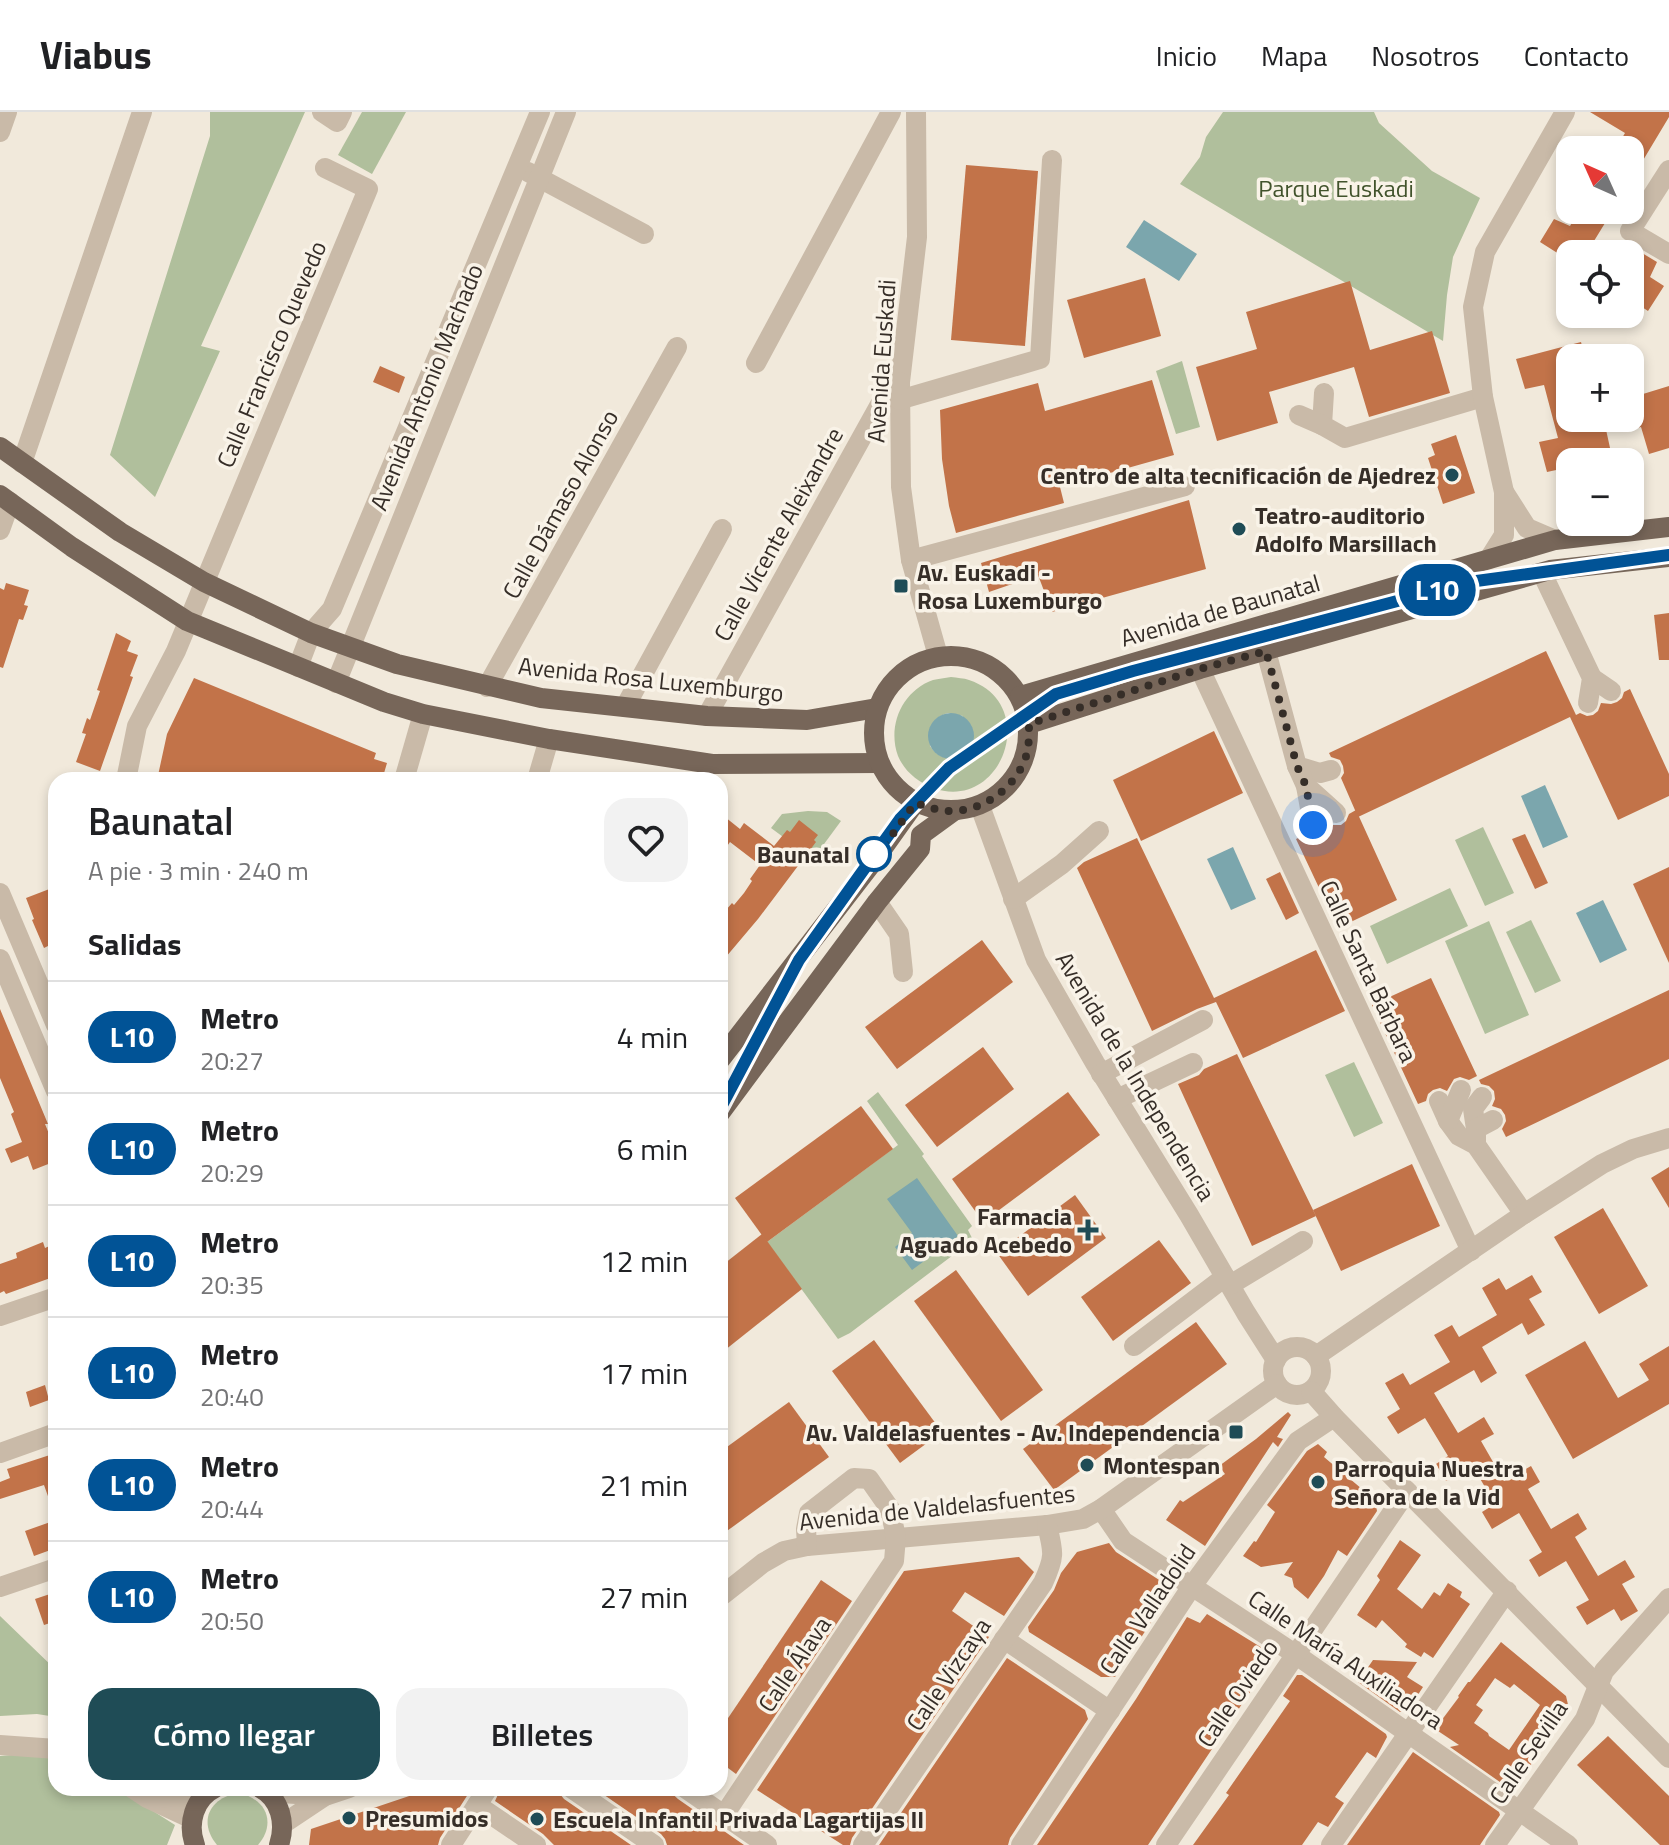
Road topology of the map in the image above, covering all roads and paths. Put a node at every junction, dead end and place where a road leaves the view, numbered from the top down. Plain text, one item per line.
1 (7, 112) edge
2 (142, 112) edge
3 (322, 112) edge
4 (342, 112) edge
5 (540, 112) edge
6 (566, 112) edge
7 (891, 112) edge
8 (916, 112) edge
9 (1565, 112) edge
10 (0, 132) edge
11 (1052, 160) dead end
12 (517, 166) junction
13 (325, 168) dead end
14 (1669, 170) edge
15 (538, 177) junction
16 (644, 234) dead end
17 (1669, 254) edge
18 (677, 347) dead end
19 (756, 363) dead end
20 (900, 391) junction
21 (1324, 393) dead end
22 (1483, 397) junction
23 (1299, 415) dead end
24 (1322, 425) junction
25 (0, 447) edge
26 (22, 463) junction
27 (1185, 486) dead end
28 (1504, 492) junction
29 (5, 498) edge
30 (1669, 527) edge
31 (722, 529) dead end
32 (0, 530) edge
33 (1555, 540) junction
34 (1669, 557) edge
35 (1489, 559) junction
36 (911, 560) junction
37 (1542, 573) junction
38 (204, 582) junction
39 (343, 583) junction
40 (373, 589) junction
41 (187, 621) junction
42 (311, 633) junction
43 (350, 647) junction
44 (1266, 651) junction
45 (938, 656) junction
46 (298, 667) junction
47 (1200, 669) junction
48 (1592, 678) junction
49 (336, 683) junction
50 (487, 687) junction
51 (1611, 691) dead end
52 (1020, 696) junction
53 (1588, 703) dead end
54 (625, 707) junction
55 (877, 708) junction
56 (423, 714) junction
57 (707, 716) junction
58 (1029, 724) junction
59 (549, 739) junction
60 (879, 763) junction
61 (1297, 766) junction
62 (1331, 770) dead end
63 (128, 772) edge
64 (406, 772) edge
65 (539, 772) edge
66 (1306, 786) junction
67 (915, 803) junction
68 (1334, 804) dead end
69 (980, 806) junction
70 (954, 811) junction
71 (1313, 825) dead end
72 (1099, 831) dead end
73 (0, 893) edge
74 (1013, 899) junction
75 (877, 902) junction
76 (0, 959) edge
77 (903, 972) dead end
78 (48, 1005) edge
79 (1203, 1020) dead end
80 (728, 1050) edge
81 (1193, 1063) dead end
82 (48, 1072) edge
83 (1101, 1074) junction
84 (1461, 1090) dead end
85 (1482, 1097) dead end
86 (1117, 1099) junction
87 (1439, 1101) dead end
88 (728, 1102) edge
89 (1448, 1121) junction
90 (1482, 1131) junction
91 (1669, 1138) edge
92 (1524, 1214) junction
93 (1303, 1241) dead end
94 (1471, 1251) junction
95 (1227, 1281) junction
96 (48, 1300) edge
97 (0, 1316) edge
98 (1134, 1346) dead end
99 (1316, 1356) junction
100 (1276, 1360) junction
101 (1277, 1384) junction
102 (1311, 1391) junction
103 (1334, 1417) junction
104 (48, 1436) edge
105 (0, 1453) edge
106 (1407, 1491) junction
107 (1101, 1509) junction
108 (1047, 1525) junction
109 (896, 1537) junction
110 (807, 1546) junction
111 (48, 1571) edge
112 (1192, 1586) junction
113 (0, 1587) edge
114 (728, 1591) edge
115 (1507, 1591) junction
116 (1669, 1598) edge
117 (1004, 1639) junction
118 (1295, 1654) junction
119 (1598, 1686) junction
120 (1110, 1711) junction
121 (1409, 1732) junction
122 (0, 1745) edge
123 (48, 1748) edge
124 (1669, 1758) edge
125 (146, 1796) edge
126 (205, 1796) edge
127 (269, 1796) edge
128 (325, 1796) edge
129 (482, 1796) edge
130 (583, 1796) edge
131 (697, 1796) edge
132 (1518, 1811) junction
133 (724, 1815) junction
134 (192, 1819) junction
135 (283, 1824) junction
136 (195, 1845) edge
137 (279, 1845) edge
138 (451, 1845) edge
139 (536, 1845) edge
140 (654, 1845) edge
141 (767, 1845) edge
142 (863, 1845) edge
143 (1021, 1845) edge
144 (1166, 1845) edge
145 (1331, 1845) edge
146 (1495, 1845) edge
147 (1568, 1845) edge

1 - 10 street
2 - 26 street
3 - 4 street
5 - 12 street, Avenida Antonio Machado
6 - 15 street, Avenida Antonio Machado
7 - 19 street
8 - 20 street, Avenida Euskadi
9 - 22 street
11 - 20 street
12 - 15 street
12 - 39 street, Avenida Antonio Machado
13 - 38 street, Calle Francisco Quevedo
14 - 17 street
15 - 16 street
15 - 40 street, Avenida Antonio Machado
18 - 50 street, Calle Dámaso Alonso
20 - 36 street, Avenida Euskadi
20 - 57 street, Calle Vicente Aleixandre
21 - 24 street
22 - 24 street
22 - 28 street
23 - 24 street
25 - 26 main road, Avenida Rosa Luxemburgo
26 - 38 main road, Avenida Rosa Luxemburgo
27 - 36 street
28 - 33 street
28 - 35 street
29 - 32 street
29 - 41 main road
30 - 33 main road, Avenida de Baunatal
31 - 54 street
33 - 35 main road, Avenida de Baunatal
34 - 37 main road
35 - 52 main road, Avenida de Baunatal
36 - 45 street, Avenida Euskadi
37 - 44 main road
37 - 48 street
38 - 41 street
38 - 42 main road, Avenida Rosa Luxemburgo
39 - 40 street
39 - 42 street, Avenida Antonio Machado
40 - 43 street, Avenida Antonio Machado
41 - 46 main road
41 - 63 street
42 - 43 main road, Avenida Rosa Luxemburgo
42 - 46 street, Avenida Antonio Machado
43 - 49 street, Avenida Antonio Machado
43 - 50 main road, Avenida Rosa Luxemburgo
44 - 47 main road
44 - 61 street
45 - 52 main road
45 - 55 main road
46 - 49 main road
47 - 58 main road
47 - 94 street, Calle Santa Bárbara
48 - 51 street
48 - 53 street
49 - 56 main road
50 - 54 main road, Avenida Rosa Luxemburgo
52 - 58 main road
54 - 57 main road, Avenida Rosa Luxemburgo
55 - 57 main road, Avenida Rosa Luxemburgo
55 - 60 main road
56 - 59 main road
56 - 64 street
58 - 69 main road
59 - 60 main road
59 - 65 street
60 - 67 main road
61 - 62 street
61 - 66 street
66 - 68 street
66 - 71 street
67 - 70 main road
67 - 80 main road
69 - 70 main road
69 - 74 street, Avenida de la Independencia
70 - 75 main road
72 - 74 street
73 - 78 street
74 - 83 street, Avenida de la Independencia
75 - 77 street
75 - 88 main road
76 - 82 street
79 - 83 street
81 - 86 street
83 - 86 street, Avenida de la Independencia
84 - 89 street
85 - 90 street
86 - 95 street, Avenida de la Independencia
87 - 89 street
89 - 90 street
90 - 92 street
91 - 92 street
92 - 94 street
93 - 95 street
94 - 99 street
95 - 98 street
95 - 100 street, Avenida de la Independencia
96 - 97 street
99 - 100 street
99 - 102 street
100 - 101 street
101 - 102 street
101 - 107 street, Avenida de Valdelasfuentes
102 - 103 street
103 - 106 street
103 - 112 street, Calle Valladolid
104 - 105 street
106 - 115 street
106 - 118 street, Calle Oviedo
107 - 108 street, Avenida de Valdelasfuentes
107 - 112 street, Calle María Auxiliadora
108 - 109 street, Avenida de Valdelasfuentes
108 - 117 street, Calle Vizcaya
109 - 110 street, Avenida de Valdelasfuentes
109 - 110 street
109 - 133 street, Calle Álava
110 - 114 street, Avenida de Valdelasfuentes
111 - 113 street
112 - 118 street, Calle María Auxiliadora
112 - 120 street, Calle Valladolid
115 - 119 street
115 - 121 street
116 - 119 street, Calle Sevilla
117 - 120 street
117 - 142 street, Calle Vizcaya
118 - 121 street, Calle María Auxiliadora
118 - 144 street, Calle Oviedo
119 - 124 street
119 - 132 street, Calle Sevilla
120 - 143 street, Calle Valladolid
121 - 132 street, Calle María Auxiliadora
121 - 145 street
122 - 123 street
125 - 134 street
126 - 134 main road
127 - 135 main road
128 - 135 street
129 - 138 street
129 - 139 street
130 - 140 street
131 - 133 street
132 - 146 street, Calle Sevilla
132 - 147 street, Calle María Auxiliadora
133 - 141 street
134 - 136 main road
135 - 137 main road

